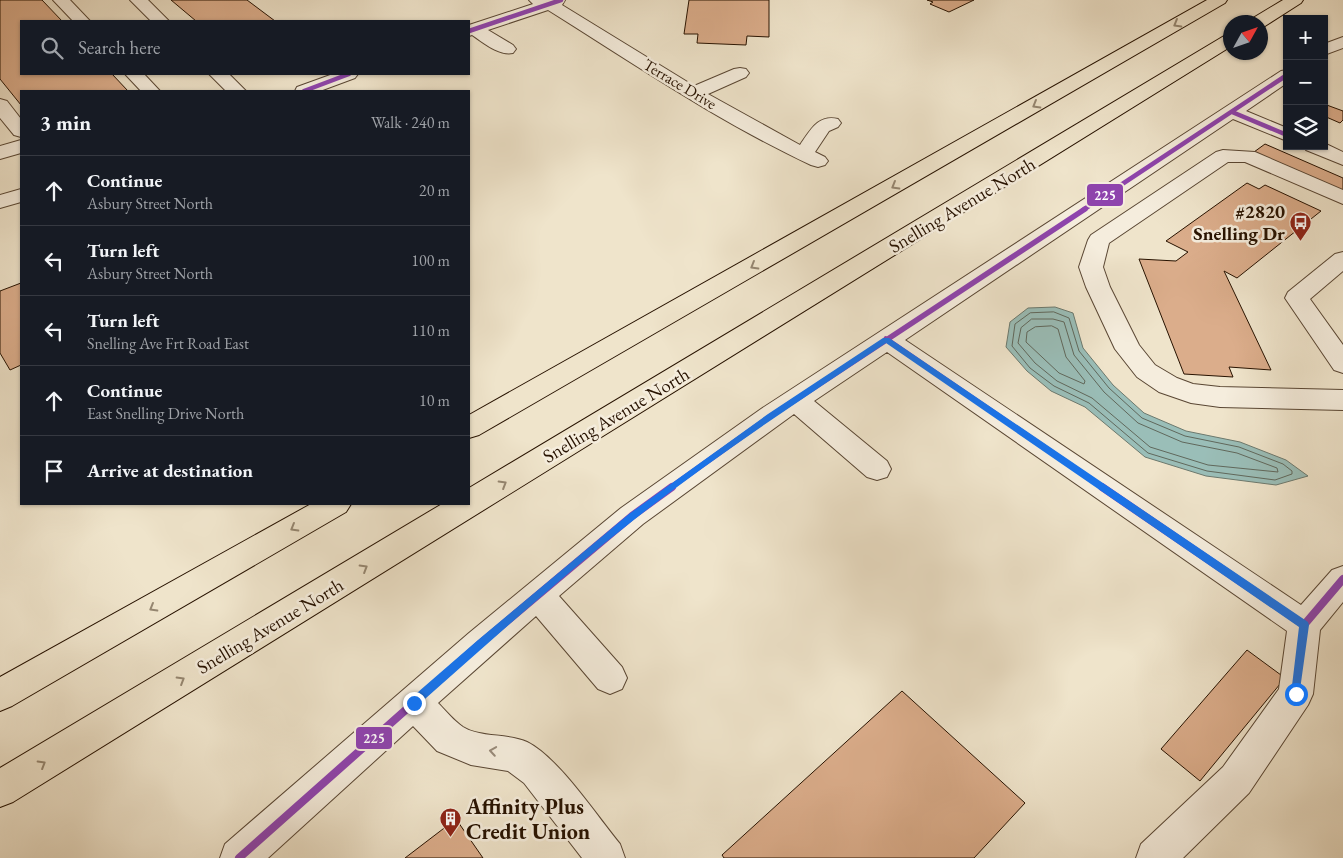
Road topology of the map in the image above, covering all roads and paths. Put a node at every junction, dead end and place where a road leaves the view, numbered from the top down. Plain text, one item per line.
1 (61, 0) edge
2 (138, 0) edge
3 (1219, 0) edge
4 (1295, 0) edge
5 (547, 1) edge
6 (1268, 16) edge
7 (81, 20) edge
8 (160, 20) edge
9 (471, 30) edge
10 (1343, 42) edge
11 (1223, 44) edge
12 (1328, 48) edge
13 (507, 49) dead end
14 (740, 72) dead end
15 (135, 75) edge
16 (219, 75) edge
17 (346, 75) edge
18 (1283, 78) edge
19 (150, 90) edge
20 (236, 90) edge
21 (307, 90) edge
22 (693, 93) junction
23 (0, 105) edge
24 (1232, 112) junction
25 (831, 123) dead end
26 (20, 130) edge
27 (1283, 133) edge
28 (20, 146) edge
29 (1322, 150) edge
30 (0, 153) edge
31 (1343, 159) edge
32 (20, 195) edge
33 (1343, 198) edge
34 (0, 202) edge
35 (1343, 259) edge
36 (886, 339) junction
37 (1343, 364) edge
38 (795, 400) junction
39 (1343, 400) edge
40 (470, 427) edge
41 (877, 469) dead end
42 (470, 503) edge
43 (334, 505) edge
44 (466, 505) edge
45 (1343, 579) edge
46 (538, 595) junction
47 (1304, 625) junction
48 (610, 678) dead end
49 (0, 695) edge
50 (414, 703) junction
51 (0, 789) edge
52 (240, 858) edge
53 (606, 858) edge
54 (1155, 858) edge

1 - 7 street
2 - 8 street
3 -> 40 highway
4 - 6 highway
5 - 9 street
5 - 22 street, Terrace Drive
9 - 13 street
10 - 12 street
42 -> 11 highway, Snelling Avenue North
14 - 22 street
15 - 19 street
16 - 20 street
17 - 21 street
18 - 24 street
22 - 25 street, Terrace Drive
23 - 26 street
24 - 27 street
24 - 36 street
28 - 30 street
29 - 31 street
32 - 34 street
33 - 39 street
35 - 37 street
36 - 38 street
36 - 47 street
38 - 41 street
38 - 46 street
43 -> 49 highway
51 -> 44 highway, Snelling Avenue North
45 - 47 street
46 - 48 street
46 - 50 street
47 - 54 street
50 - 52 street
53 -> 50 street

